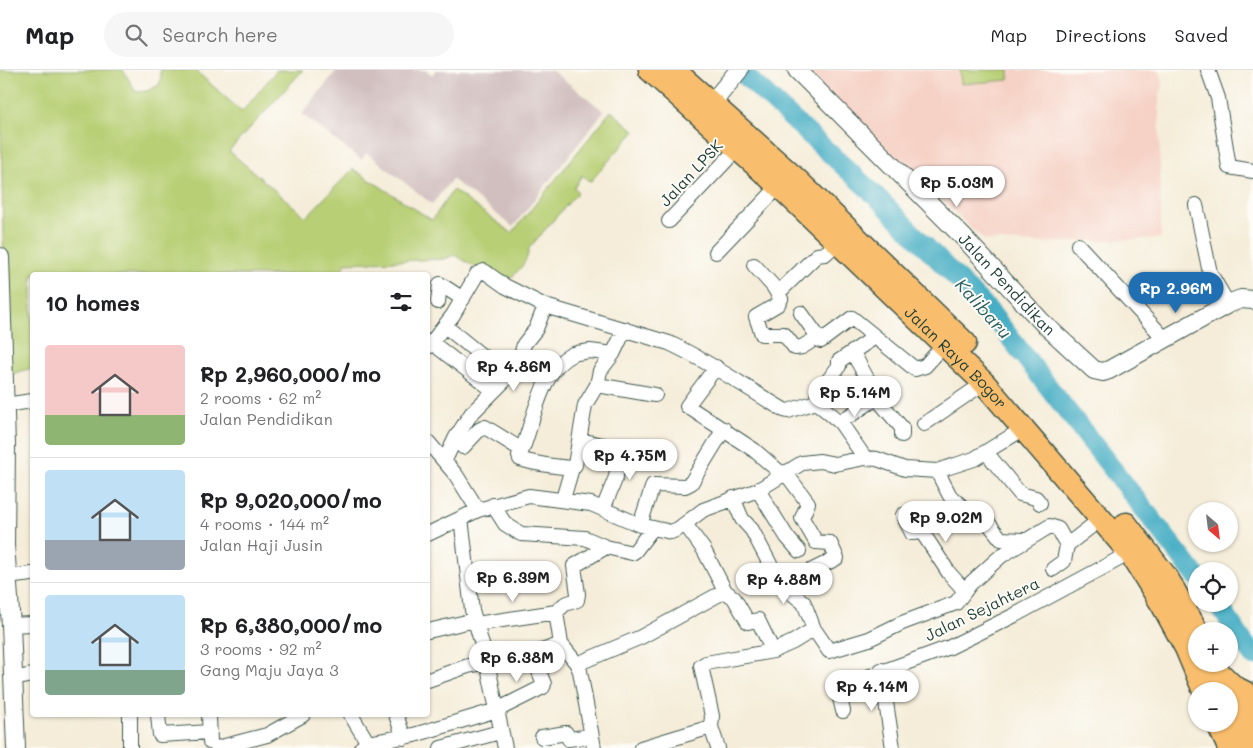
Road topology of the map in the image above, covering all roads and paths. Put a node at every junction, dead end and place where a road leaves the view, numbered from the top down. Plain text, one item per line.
1 (650, 70) edge
2 (674, 70) edge
3 (739, 70) edge
4 (797, 70) edge
5 (1208, 70) edge
6 (713, 102) junction
7 (738, 148) junction
8 (1253, 171) edge
9 (779, 186) junction
10 (1196, 205) dead end
11 (669, 221) dead end
12 (838, 242) junction
13 (1078, 245) dead end
14 (716, 252) dead end
15 (0, 257) edge
16 (754, 265) dead end
17 (778, 292) junction
18 (463, 299) junction
19 (1253, 300) edge
20 (433, 303) edge
21 (1228, 304) junction
22 (545, 306) junction
23 (455, 312) junction
24 (801, 313) dead end
25 (445, 326) junction
26 (626, 329) junction
27 (1, 336) edge
28 (875, 338) junction
29 (1165, 339) junction
30 (810, 342) dead end
31 (430, 344) edge
32 (945, 344) junction
33 (430, 346) edge
34 (852, 353) junction
35 (613, 354) junction
36 (716, 366) junction
37 (508, 376) junction
38 (597, 382) junction
39 (984, 383) junction
40 (494, 391) junction
41 (655, 395) dead end
42 (878, 397) junction
43 (30, 401) edge
44 (816, 402) junction
45 (5, 405) junction
46 (840, 422) junction
47 (924, 424) dead end
48 (724, 429) junction
49 (1023, 429) junction
50 (902, 435) dead end
51 (456, 437) junction
52 (580, 440) junction
53 (430, 444) edge
54 (522, 450) junction
55 (986, 452) junction
56 (865, 458) junction
57 (445, 460) junction
58 (572, 468) junction
59 (937, 471) junction
60 (783, 473) junction
61 (758, 490) junction
62 (733, 498) junction
63 (563, 499) junction
64 (1040, 503) dead end
65 (493, 505) junction
66 (603, 509) junction
67 (478, 510) junction
68 (903, 515) dead end
69 (461, 518) junction
70 (1102, 518) junction
71 (685, 524) junction
72 (646, 527) junction
73 (430, 533) edge
74 (1026, 541) junction
75 (1066, 545) junction
76 (606, 547) junction
77 (799, 550) dead end
78 (1130, 553) junction
79 (1054, 569) dead end
80 (30, 574) edge
81 (6, 577) junction
82 (786, 584) junction
83 (725, 591) junction
84 (966, 591) junction
85 (556, 612) junction
86 (476, 622) junction
87 (1192, 622) edge
88 (30, 624) edge
89 (11, 625) junction
90 (814, 629) junction
91 (430, 631) edge
92 (561, 644) junction
93 (773, 651) junction
94 (532, 654) junction
95 (487, 662) junction
96 (578, 664) junction
97 (881, 670) junction
98 (1219, 672) edge
99 (30, 675) edge
100 (13, 679) junction
101 (430, 679) edge
102 (1200, 682) edge
103 (1242, 701) edge
104 (497, 710) junction
105 (843, 711) dead end
106 (130, 717) edge
107 (158, 717) edge
108 (209, 717) edge
109 (300, 717) edge
110 (352, 717) edge
111 (397, 717) edge
112 (711, 727) junction
113 (210, 732) junction
114 (500, 732) junction
115 (1222, 732) edge
116 (542, 737) dead end
117 (412, 740) edge
118 (593, 742) edge
119 (665, 744) edge
120 (364, 746) edge
121 (502, 747) edge
122 (16, 748) edge
123 (130, 748) edge
124 (210, 748) edge
125 (217, 748) edge
126 (441, 748) edge
127 (641, 748) edge
128 (718, 748) edge
129 (893, 748) edge
130 (1229, 748) edge
131 (1246, 748) edge
132 (1250, 748) edge

1 - 6 highway, Jalan Raya Bogor
2 - 6 highway, Jalan Raya Bogor
3 - 6 street
4 - 29 street, Jalan Pendidikan
5 - 8 street
6 - 7 highway, Jalan Raya Bogor
6 - 87 highway, Jalan Raya Bogor
7 - 9 highway, Jalan Raya Bogor
7 - 11 street, Jalan LPSK
9 - 12 highway, Jalan Raya Bogor
9 - 14 street
10 - 21 street
12 - 17 street
12 - 32 highway, Jalan Raya Bogor
13 - 29 street
15 - 27 street
16 - 17 street
17 - 30 street
18 - 20 street
18 - 22 street
18 - 23 street
19 - 21 street, Jalan Pendidikan
20 - 23 street
21 - 29 street, Jalan Pendidikan
22 - 26 street
22 - 37 street
23 - 25 street
24 - 28 street
25 - 31 street
25 - 37 street
26 - 35 street
26 - 36 street
27 - 45 street
28 - 32 street
28 - 34 street
32 - 39 highway, Jalan Raya Bogor
33 - 40 street
34 - 42 street
34 - 44 street
35 - 38 street
35 - 54 street
36 - 44 street
36 - 48 street
37 - 40 street
38 - 41 street
38 - 52 street
39 - 47 street
39 - 49 highway, Jalan Raya Bogor
40 - 51 street
42 - 46 street
42 - 50 street
43 - 45 street
44 - 46 street
45 - 81 street
46 - 56 street
48 - 60 street
48 - 72 street
49 - 55 street
49 - 70 highway, Jalan Raya Bogor
51 - 54 street
51 - 57 street
52 - 58 street
52 - 66 street
53 - 57 street
54 - 58 street
55 - 59 street
55 - 64 street
56 - 59 street
56 - 60 street
57 - 67 street
58 - 63 street
59 - 74 street
60 - 61 street
60 - 82 street
61 - 62 street
61 - 77 street
62 - 71 street
62 - 82 street
63 - 65 street
63 - 66 street
65 - 67 street
65 - 76 street
66 - 72 street
67 - 69 street
68 - 84 street
69 - 73 street
69 - 86 street
70 - 75 street
70 - 78 highway, Jalan Raya Bogor
71 - 72 street
71 - 83 street
72 - 76 street
74 - 75 street
74 - 84 street
75 - 79 street
76 - 85 street
78 - 97 street, Jalan Sejahtera
78 - 102 highway, Jalan Raya Bogor
80 - 81 street
81 - 89 street
82 - 90 street
83 - 93 street
83 - 96 street
84 - 90 street
85 - 86 street
85 - 92 street
86 - 91 street
86 - 95 street
88 - 89 street
89 - 100 street
90 - 93 street
92 - 94 street
92 - 96 street
93 - 112 street
94 - 95 street
94 - 104 street
95 - 101 street
95 - 104 street
96 - 118 street
97 - 105 street, Jalan Sejahtera
97 - 129 street
98 - 103 highway
99 - 100 street
100 - 122 street
103 - 131 highway
103 - 132 highway
104 - 114 street
104 - 117 street
106 - 123 street
107 - 113 street
108 - 113 street
109 - 125 street
110 - 120 street
111 - 117 street
112 - 119 street
112 - 128 street
113 - 124 street
114 - 121 street
114 - 126 street
115 - 130 highway
116 - 118 street
117 - 120 street
119 - 127 street

